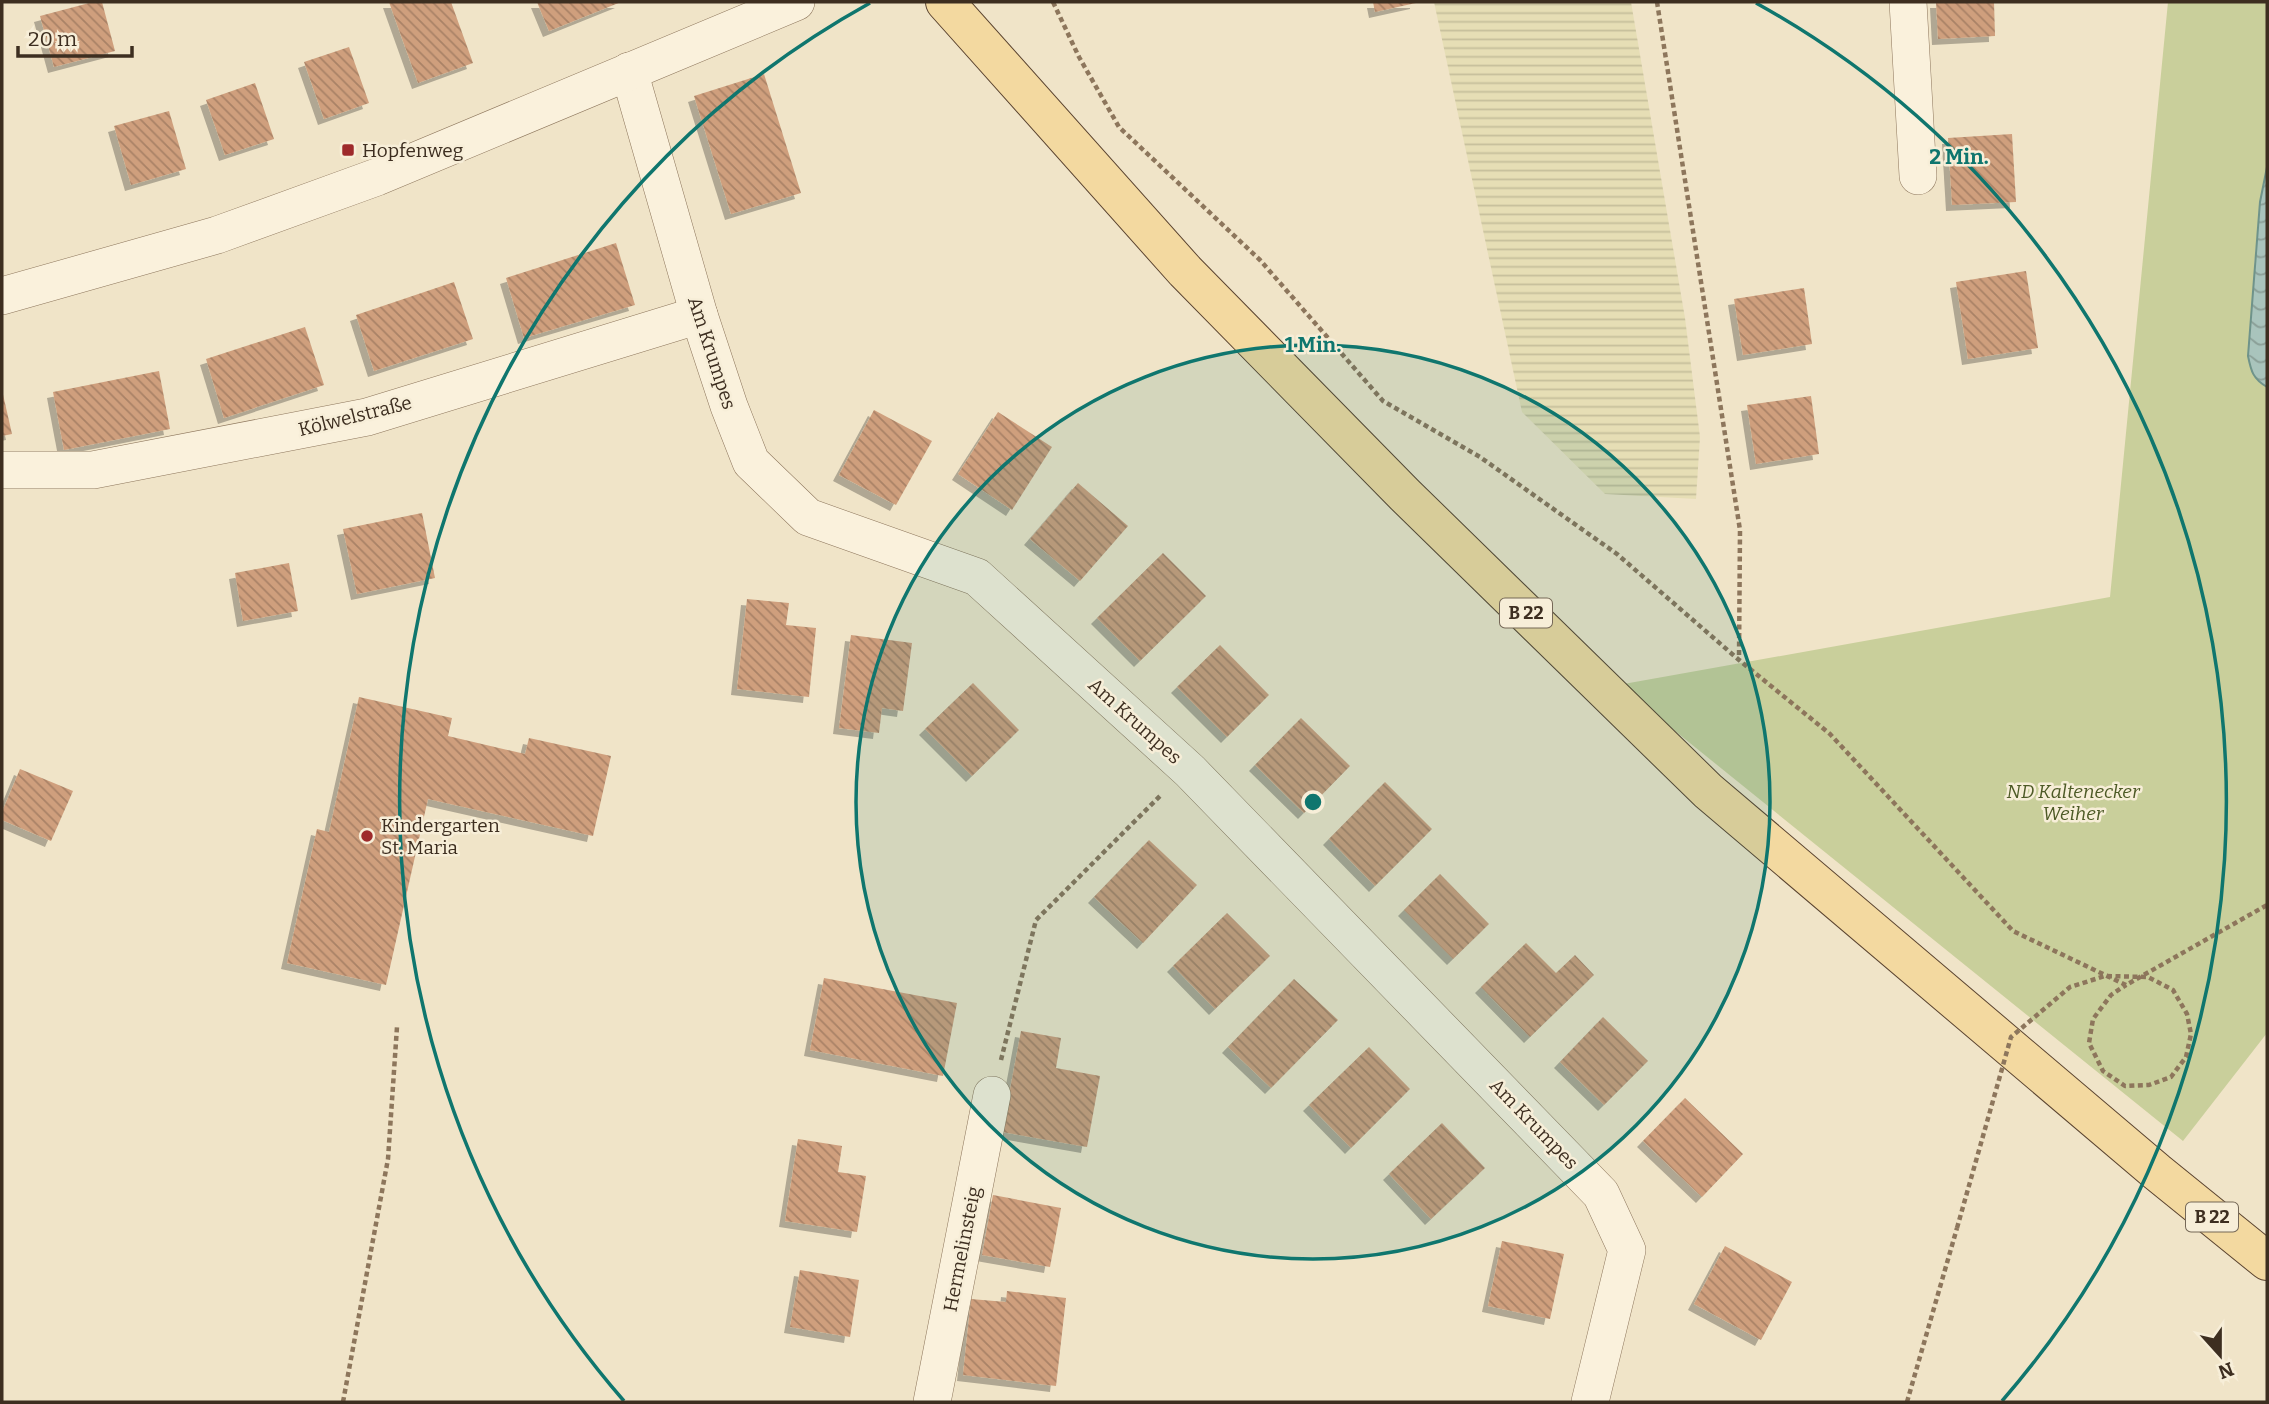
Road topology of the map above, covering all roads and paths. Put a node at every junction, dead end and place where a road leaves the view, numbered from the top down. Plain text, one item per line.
1 (796, 2) edge
2 (945, 2) edge
3 (1053, 2) edge
4 (1657, 2) edge
5 (1908, 2) edge
6 (629, 71) junction
7 (1918, 176) dead end
8 (2, 296) edge
9 (699, 315) junction
10 (2, 470) edge
11 (1739, 660) junction
12 (1190, 771) junction
13 (2267, 905) edge
14 (2126, 985) junction
15 (397, 1027) dead end
16 (992, 1095) joint
17 (2267, 1261) edge
18 (343, 1402) edge
19 (932, 1402) edge
20 (1590, 1402) edge
21 (1907, 1402) edge

1 - 6 street
2 - 17 main road, B 22
3 - 11 path
4 - 11 path
5 - 7 street
6 - 8 street
6 - 9 street, Am Krumpes
9 - 10 street, Kölwelstraße
9 - 12 street, Am Krumpes
11 - 14 path
12 - 16 path
12 - 20 street, Am Krumpes
13 - 14 path
14 - 21 path, bridge
15 - 18 path
16 - 19 street, Hermelinsteig

